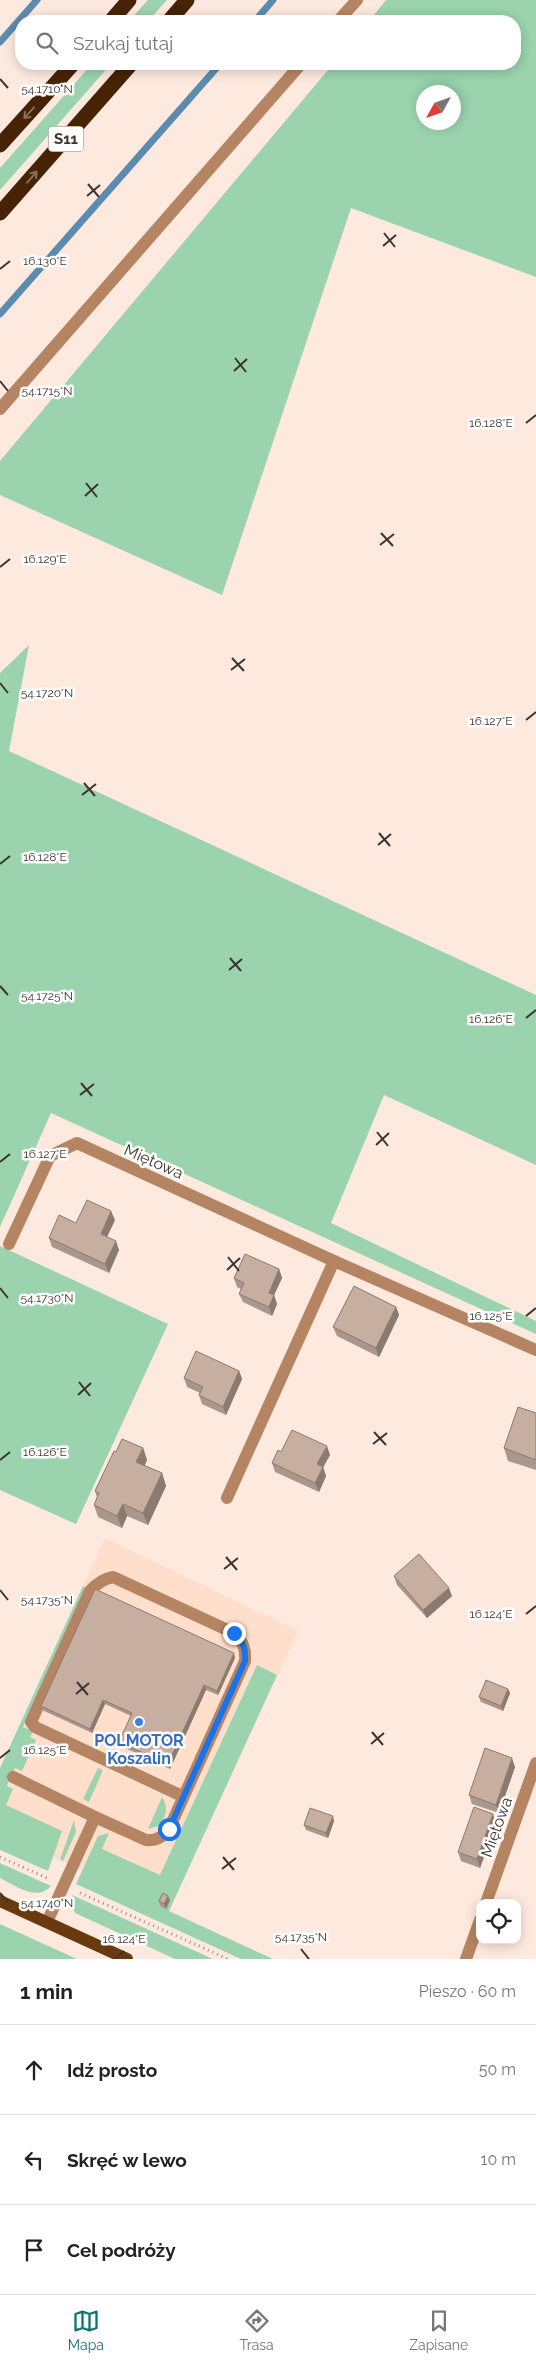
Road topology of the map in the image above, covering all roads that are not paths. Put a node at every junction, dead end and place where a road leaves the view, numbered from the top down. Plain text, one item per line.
1 (130, 0) edge
2 (187, 0) edge
3 (357, 0) edge
4 (116, 15) edge
5 (174, 15) edge
6 (343, 15) edge
7 (68, 70) edge
8 (127, 70) edge
9 (296, 70) edge
10 (0, 145) edge
11 (0, 214) edge
12 (0, 409) edge
13 (9, 1244) dead end
14 (334, 1261) junction
15 (536, 1350) edge
16 (227, 1498) dead end
17 (536, 1763) edge
18 (13, 1777) dead end
19 (182, 1796) junction
20 (95, 1817) junction
21 (487, 1899) edge
22 (0, 1900) edge
23 (47, 1922) junction
24 (476, 1931) edge
25 (127, 1959) edge
26 (466, 1959) edge

1 - 4 highway
2 - 5 highway
3 - 6 street
7 -> 10 highway, S11
11 -> 8 highway, S11
9 - 12 street
13 - 14 street, Miętowa
14 - 15 street, Miętowa
14 - 16 street
17 - 21 street, Miętowa
18 - 20 street
19 - 19 street
19 - 20 street
20 - 23 street
22 - 23 main road
23 - 25 main road
24 - 26 street

